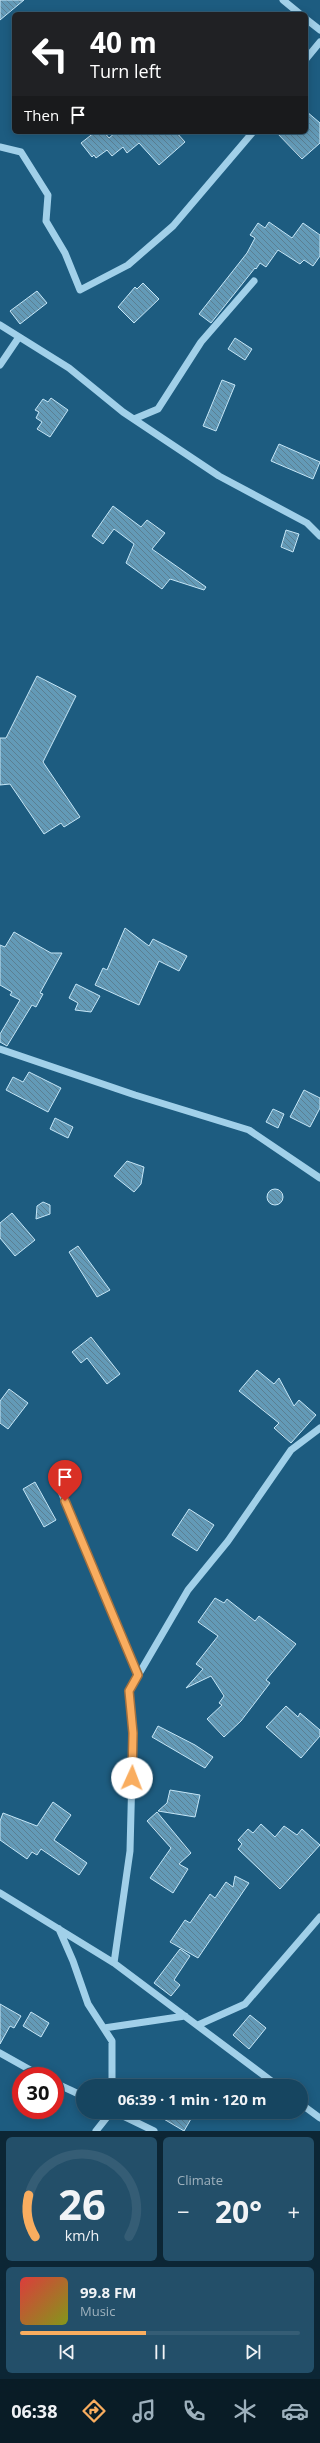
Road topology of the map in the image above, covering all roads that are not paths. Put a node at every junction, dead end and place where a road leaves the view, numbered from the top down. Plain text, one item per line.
1 (283, 0) edge
2 (298, 12) edge
3 (308, 21) edge
4 (320, 30) edge
5 (320, 42) edge
6 (308, 57) edge
7 (251, 134) edge
8 (0, 146) edge
9 (254, 280) dead end
10 (0, 325) edge
11 (19, 337) junction
12 (0, 365) edge
13 (134, 419) junction
14 (320, 536) edge
15 (0, 1048) edge
16 (320, 1178) edge
17 (320, 1428) edge
18 (59, 1487) dead end
19 (138, 1675) junction
20 (0, 1893) edge
21 (320, 1917) edge
22 (59, 1929) junction
23 (114, 1963) junction
24 (185, 2016) junction
25 (198, 2025) junction
26 (104, 2028) junction
27 (0, 2053) edge
28 (25, 2067) edge
29 (112, 2079) edge
30 (269, 2079) edge
31 (64, 2087) edge
32 (76, 2093) edge
33 (308, 2109) edge
34 (320, 2118) edge
35 (105, 2119) edge
36 (129, 2119) edge
37 (96, 2131) edge
38 (154, 2131) edge

1 - 2 street
3 - 4 street
5 - 6 street
7 - 8 street
9 - 13 street
10 - 11 street
11 - 12 street
11 - 13 street
13 - 14 street
15 - 16 street
17 - 19 street
18 - 19 street
19 - 23 street
20 - 22 street
21 - 25 street
22 - 23 street
22 - 26 street
23 - 24 street
24 - 25 street
24 - 26 street
25 - 30 street
26 - 29 street
27 - 28 street
31 - 32 street
33 - 34 street
35 - 37 street
36 - 38 street

